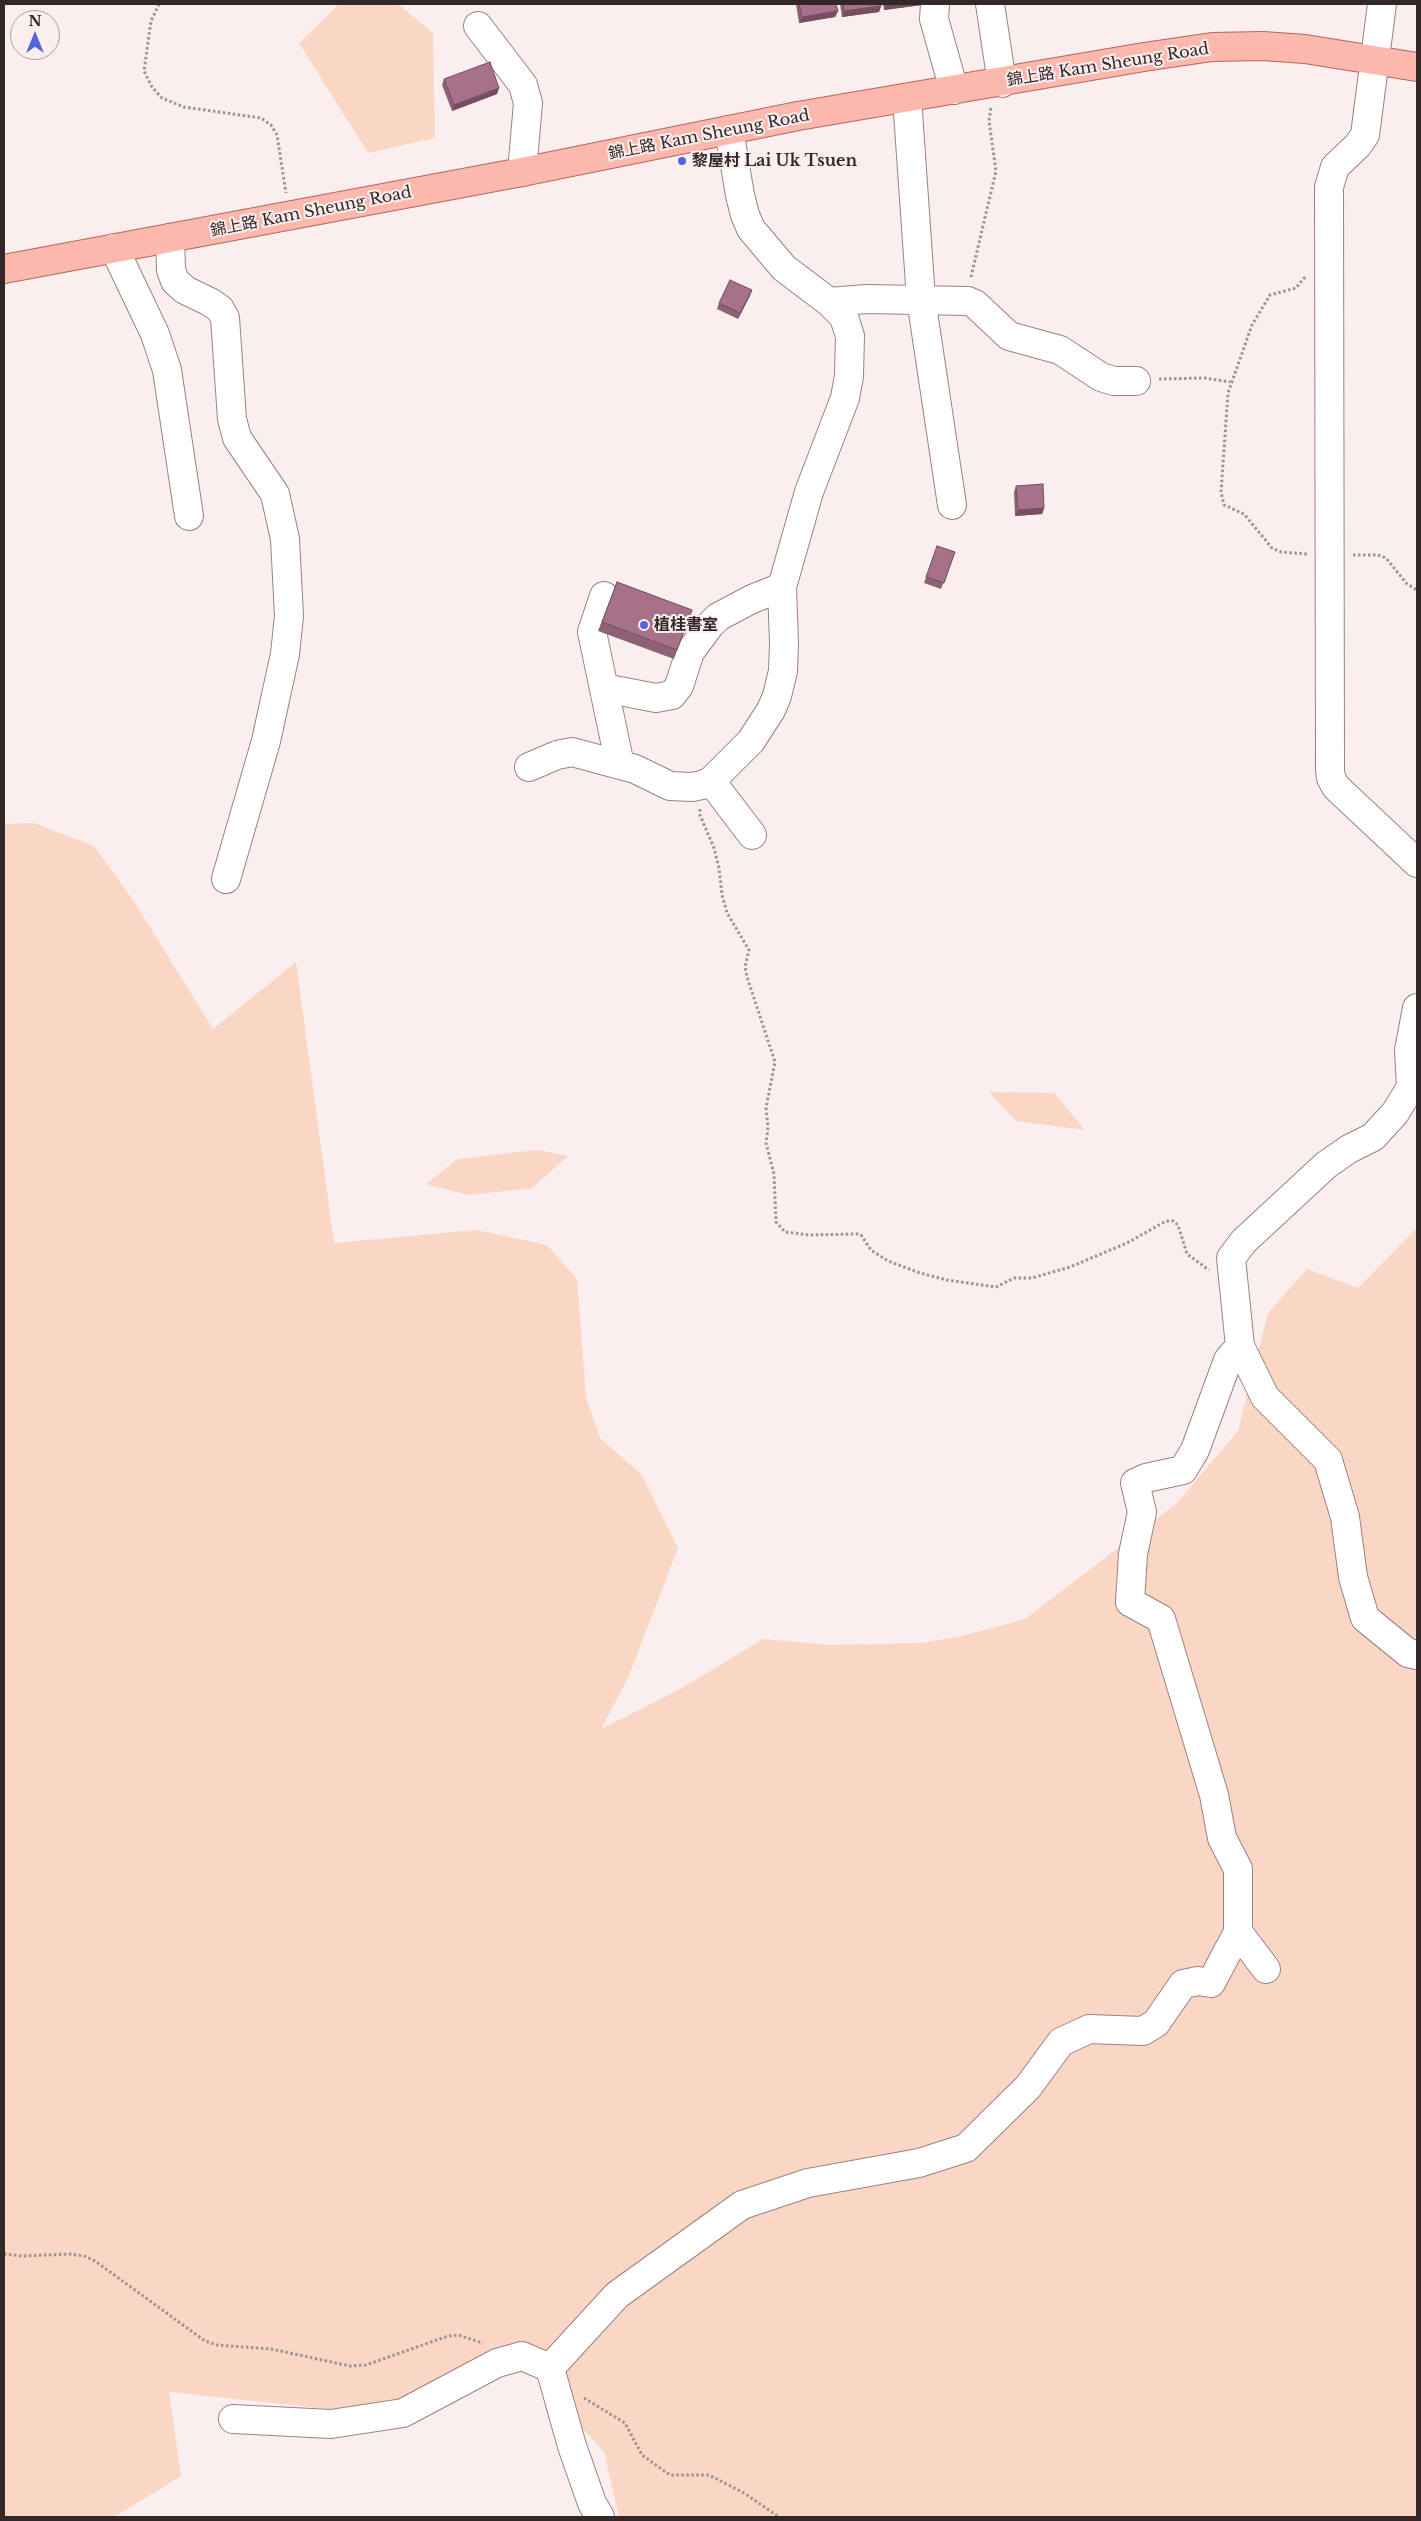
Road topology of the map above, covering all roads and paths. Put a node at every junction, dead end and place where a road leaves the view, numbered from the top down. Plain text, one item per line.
1 (159, 4) edge
2 (935, 4) edge
3 (990, 4) edge
4 (1382, 4) edge
5 (478, 26) dead end
6 (1373, 59) junction
7 (1417, 67) edge
8 (998, 83) junction
9 (954, 90) junction
10 (907, 98) junction
11 (729, 130) junction
12 (522, 172) junction
13 (290, 216) junction
14 (170, 238) junction
15 (114, 248) junction
16 (4, 269) edge
17 (1310, 272) dead end
18 (921, 299) junction
19 (829, 302) junction
20 (975, 304) junction
21 (1136, 381) joint
22 (1230, 382) junction
23 (952, 505) dead end
24 (189, 516) dead end
25 (1330, 555) junction
26 (782, 587) junction
27 (1417, 590) edge
28 (604, 596) dead end
29 (604, 688) junction
30 (620, 765) junction
31 (529, 767) dead end
32 (713, 783) junction
33 (752, 835) dead end
34 (1417, 863) edge
35 (226, 879) dead end
36 (1417, 1008) edge
37 (1233, 1273) junction
38 (1240, 1346) junction
39 (1417, 1654) edge
40 (1238, 1932) junction
41 (1266, 1969) dead end
42 (4, 2254) edge
43 (486, 2344) dead end
44 (550, 2368) junction
45 (582, 2396) dead end
46 (233, 2419) dead end
47 (600, 2517) edge
48 (779, 2517) edge

1 - 13 path
2 - 9 street
3 - 8 street
4 - 6 street
5 - 12 street
6 - 7 main road, 錦上路 Kam Sheung Road
6 - 8 main road, 錦上路 Kam Sheung Road
6 - 25 street
8 - 9 main road, 錦上路 Kam Sheung Road
8 - 20 path
9 - 10 main road, 錦上路 Kam Sheung Road
10 - 11 main road, 錦上路 Kam Sheung Road
10 - 18 street
11 - 12 main road, 錦上路 Kam Sheung Road
11 - 19 street
12 - 13 main road, 錦上路 Kam Sheung Road
13 - 14 main road, 錦上路 Kam Sheung Road
14 - 15 main road, 錦上路 Kam Sheung Road
14 - 35 street
15 - 16 main road, 錦上路 Kam Sheung Road
15 - 24 street
17 - 22 path
18 - 19 street
18 - 20 street
18 - 23 street
19 - 26 street
20 - 21 street
21 - 22 path
22 - 25 path
25 - 27 path
25 - 34 street
26 - 29 street
26 - 32 street
28 - 29 street
29 - 30 street
30 - 31 street
30 - 32 street
32 - 33 street
32 - 37 path
36 - 37 street
37 - 38 street
38 - 39 street
38 - 40 street
40 - 41 street
40 - 44 street
42 - 43 path
44 - 46 street
44 - 47 street
45 - 48 path

